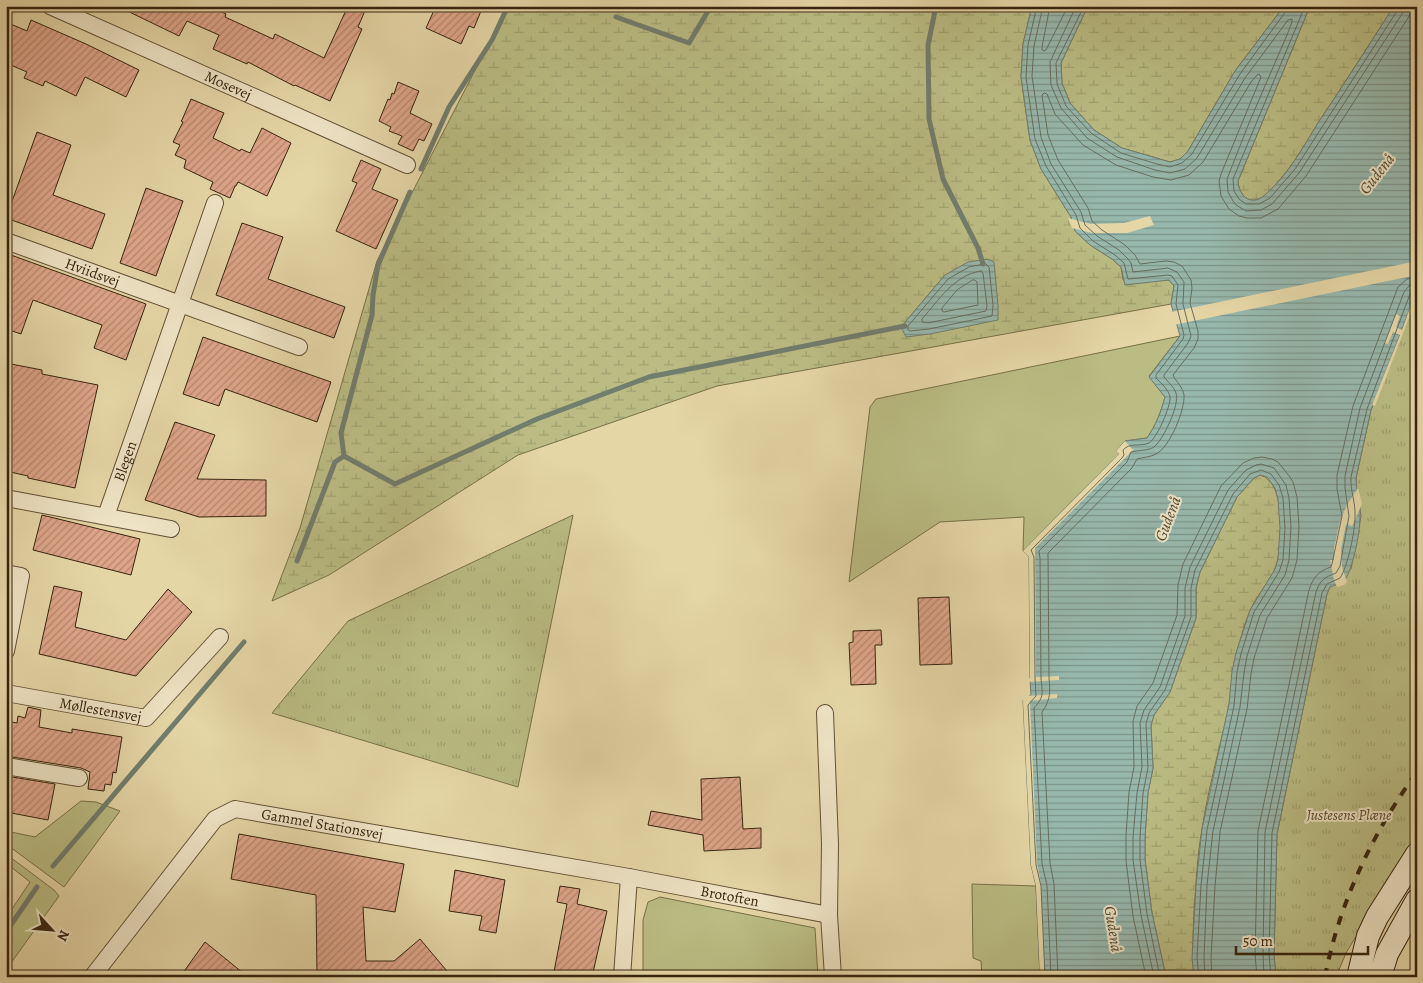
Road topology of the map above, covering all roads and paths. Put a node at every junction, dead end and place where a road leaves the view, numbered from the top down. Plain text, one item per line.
1 (50, 6) edge
2 (407, 164) dead end
3 (215, 203) dead end
4 (6, 241) edge
5 (181, 303) junction
6 (299, 347) dead end
7 (7, 503) edge
8 (106, 516) junction
9 (171, 529) dead end
10 (14, 574) edge
11 (220, 637) dead end
12 (6, 651) edge
13 (6, 693) edge
14 (825, 713) dead end
15 (6, 766) edge
16 (79, 778) dead end
17 (1417, 854) edge
18 (629, 877) junction
19 (1417, 900) edge
20 (829, 915) junction
21 (92, 977) edge
22 (622, 977) edge
23 (833, 977) edge
24 (1358, 977) edge
25 (1380, 977) edge

1 - 2 street, Mosevej
3 - 5 street
4 - 5 street, Hviidsvej
5 - 6 street, Hviidsvej
5 - 8 street, Blegen
7 - 8 street
8 - 9 street
10 - 12 street
11 - 13 street, Møllestensvej
14 - 20 street
15 - 16 street
17 - 24 main road
18 - 20 street, Brotoften
18 - 21 street, Gammel Stationsvej
18 - 22 street
19 - 25 main road
20 - 23 street

